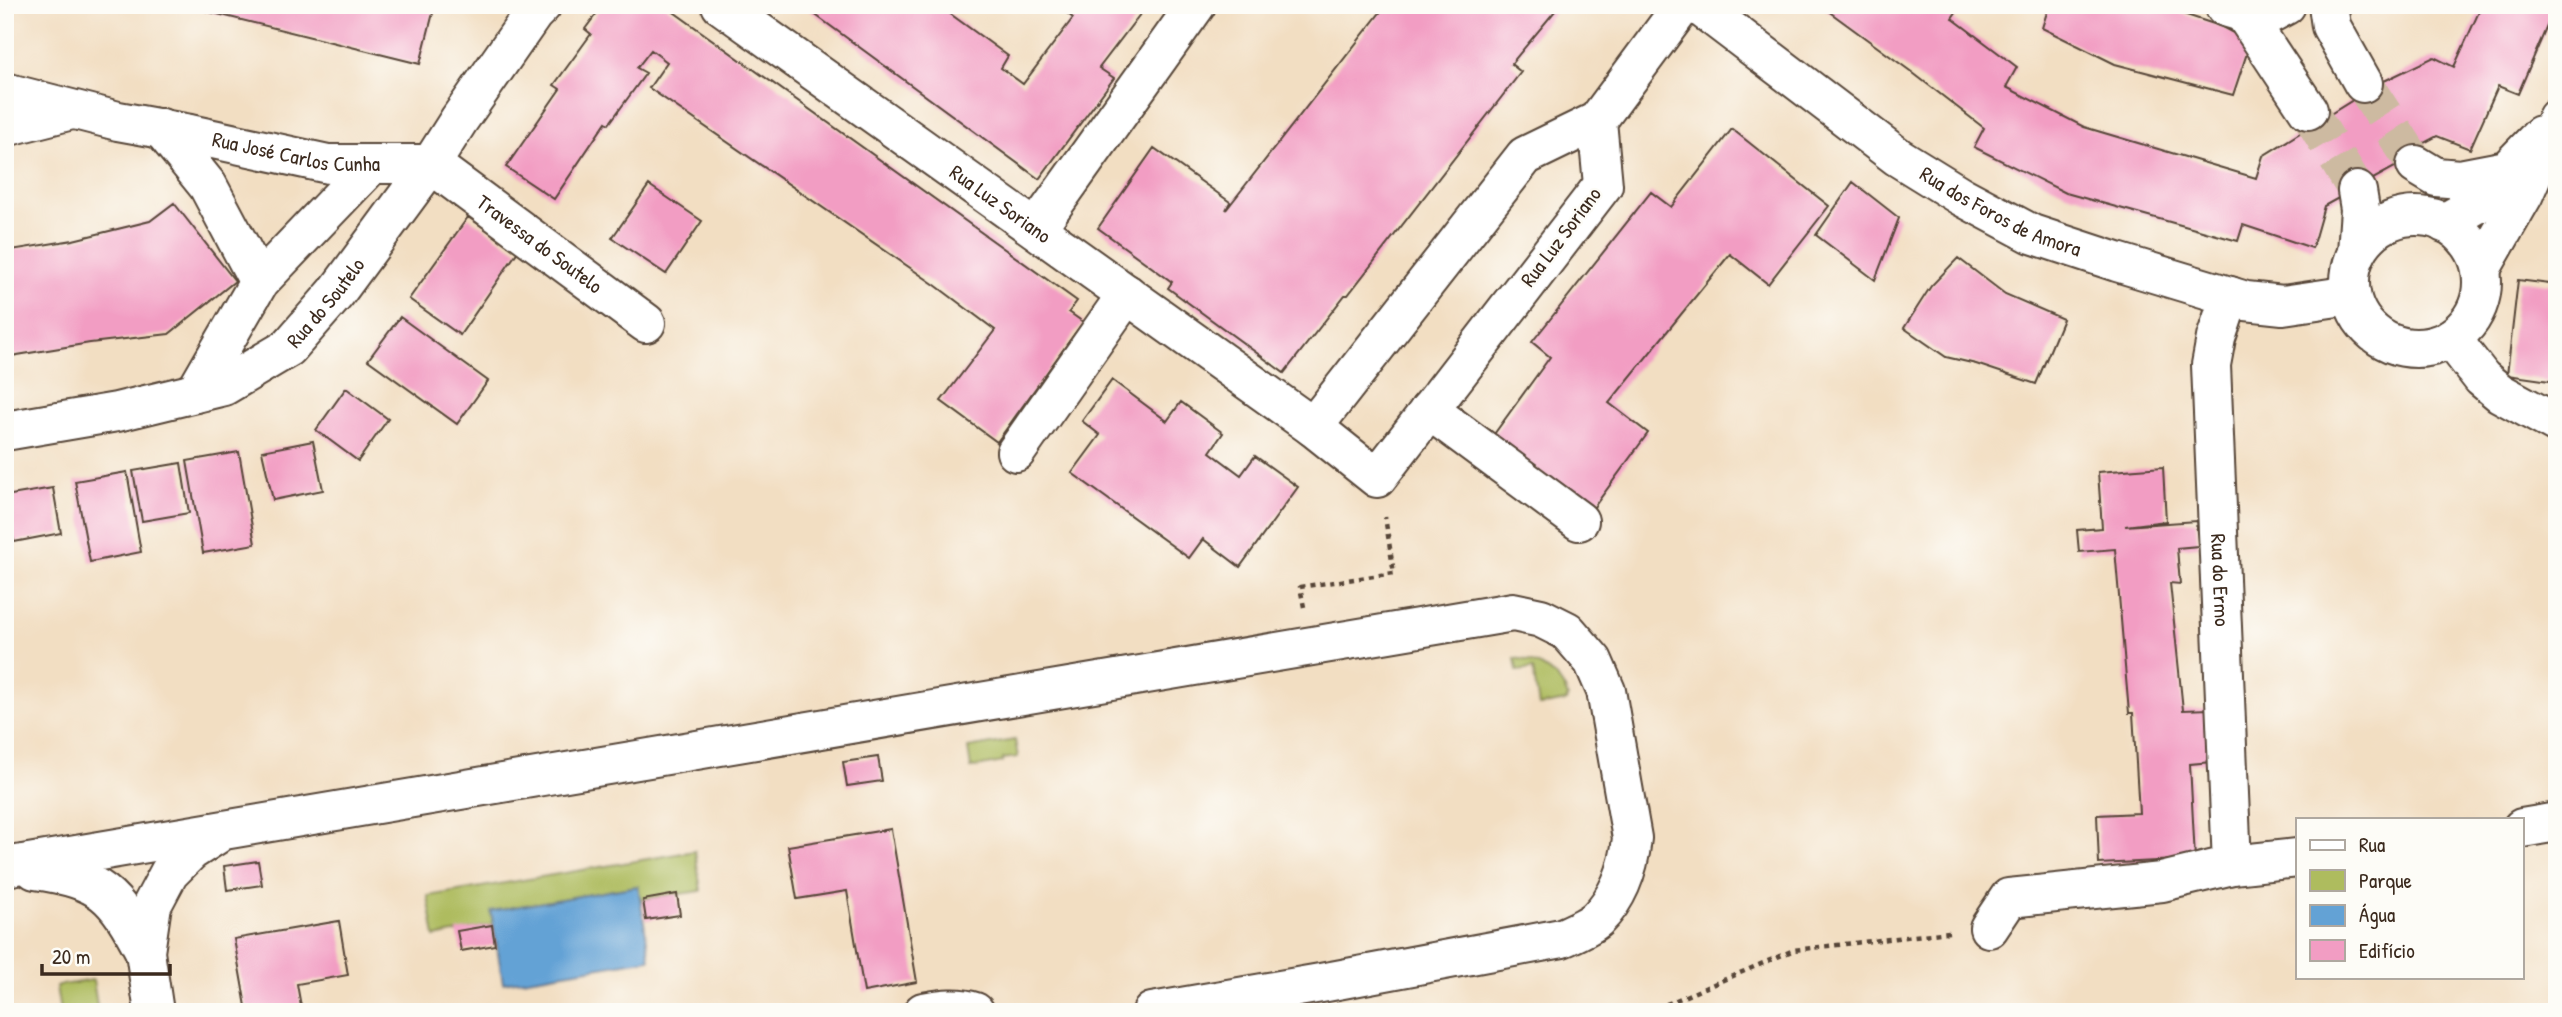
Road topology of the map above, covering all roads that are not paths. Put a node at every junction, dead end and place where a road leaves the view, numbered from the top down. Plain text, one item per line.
1 (720, 5) edge
2 (1196, 5) edge
3 (1683, 5) edge
4 (1698, 5) edge
5 (2286, 5) edge
6 (2328, 5) edge
7 (536, 8) edge
8 (2231, 9) edge
9 (2364, 83) tunnel mouth
10 (5, 92) edge
11 (74, 109) junction
12 (2308, 110) tunnel mouth
13 (2556, 119) edge
14 (1597, 121) junction
15 (5, 127) edge
16 (161, 128) junction
17 (431, 164) junction
18 (371, 165) junction
19 (2416, 165) tunnel mouth
20 (2529, 187) edge
21 (2357, 191) tunnel mouth
22 (2444, 223) junction
23 (1036, 229) junction
24 (2357, 252) junction
25 (2481, 269) junction
26 (260, 282) junction
27 (1127, 294) junction
28 (2351, 295) junction
29 (2230, 296) junction
30 (646, 323) dead end
31 (2451, 338) junction
32 (195, 393) junction
33 (1430, 410) junction
34 (2557, 424) edge
35 (1313, 427) junction
36 (5, 431) edge
37 (1016, 452) dead end
38 (1579, 521) dead end
39 (2557, 822) edge
40 (2524, 828) edge
41 (224, 830) junction
42 (2296, 858) edge
43 (2232, 865) junction
44 (9, 866) edge
45 (1989, 928) road end
46 (145, 952) junction
47 (154, 1012) edge
48 (922, 1012) edge
49 (975, 1012) edge
50 (1152, 1012) edge

1 - 23 street, Rua Luz Soriano
2 - 23 street
3 - 14 street
4 - 29 street, Rua dos Foros de Amora
5 - 8 street
6 - 9 street
7 - 17 street, Rua do Soutelo
8 - 12 street
10 - 11 street, Rua José Carlos Cunha
11 - 15 street, Rua José Carlos Cunha
11 - 16 street, Rua José Carlos Cunha
13 - 20 street
14 - 33 street, Rua Luz Soriano
14 - 35 street
16 - 18 street, Rua José Carlos Cunha
16 - 26 street, Rua José Carlos Cunha
17 - 18 street, Rua José Carlos Cunha
17 - 30 street, Travessa do Soutelo
17 - 32 street, Rua do Soutelo
18 - 26 street
19 - 20 street
20 - 22 street
20 - 25 street
21 - 24 street
22 - 24 street
22 - 25 street
23 - 27 street, Rua Luz Soriano
24 - 28 street
25 - 31 street
26 - 32 street
27 - 35 street, Rua Luz Soriano
27 - 37 street
28 - 29 street, Rua dos Foros de Amora
28 - 31 street
29 - 43 street, Rua do Ermo
31 - 34 street
32 - 36 street, Rua do Soutelo
33 - 35 street, Rua Luz Soriano
33 - 38 street
39 - 40 street
41 - 44 street
41 - 46 street
41 - 50 street
42 - 43 street
43 - 45 street
44 - 46 street
46 - 47 street
48 - 49 street

